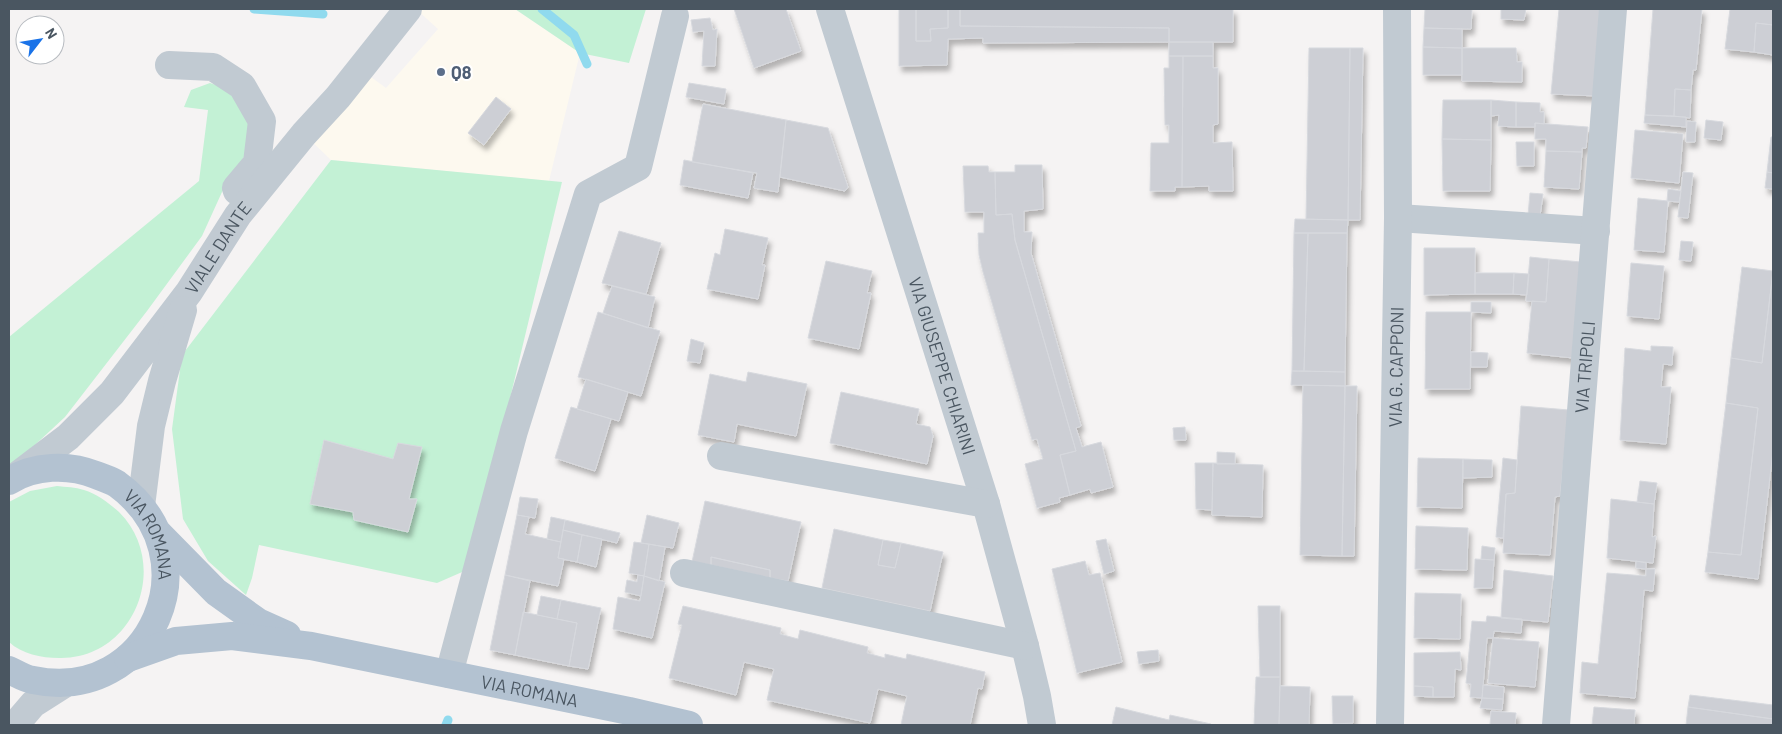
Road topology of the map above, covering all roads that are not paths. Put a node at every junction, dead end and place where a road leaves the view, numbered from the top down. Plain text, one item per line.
1 (408, 9) edge
2 (830, 9) edge
3 (1397, 9) edge
4 (1613, 9) edge
5 (675, 16) dead end
6 (169, 65) dead end
7 (238, 215) junction
8 (1398, 218) junction
9 (1596, 230) junction
10 (189, 292) junction
11 (722, 456) dead end
12 (13, 478) edge
13 (986, 504) junction
14 (141, 506) junction
15 (159, 534) junction
16 (684, 573) dead end
17 (311, 646) junction
18 (1025, 646) junction
19 (128, 658) junction
20 (9, 670) edge
21 (449, 674) junction
22 (66, 683) junction
23 (627, 718) edge
24 (15, 725) edge
25 (689, 725) edge
26 (1042, 725) edge
27 (1390, 725) edge
28 (1556, 725) edge

1 - 7 street, VIALE DANTE
2 - 13 street, VIA GIUSEPPE CHIARINI
3 - 8 street, VIA G. CAPPONI
4 - 9 street, VIA TRIPOLI
5 - 21 street
6 - 7 street
7 - 10 street, VIALE DANTE
8 - 9 street
8 - 27 street, VIA G. CAPPONI
9 - 28 street, VIA TRIPOLI
10 - 12 street, VIALE DANTE
10 - 14 street
11 - 13 street
12 - 14 main road, VIA ROMANA
13 - 18 street, VIA GIUSEPPE CHIARINI
14 - 15 main road, VIA ROMANA
15 - 17 main road
15 - 19 main road, VIA ROMANA
16 - 18 street
17 - 19 main road
17 - 21 main road, VIA ROMANA
18 - 26 street, VIA GIUSEPPE CHIARINI
19 - 22 main road, VIA ROMANA
20 - 22 main road, VIA ROMANA
21 - 23 main road, VIA ROMANA
22 - 24 street
23 - 25 main road, VIA ROMANA

